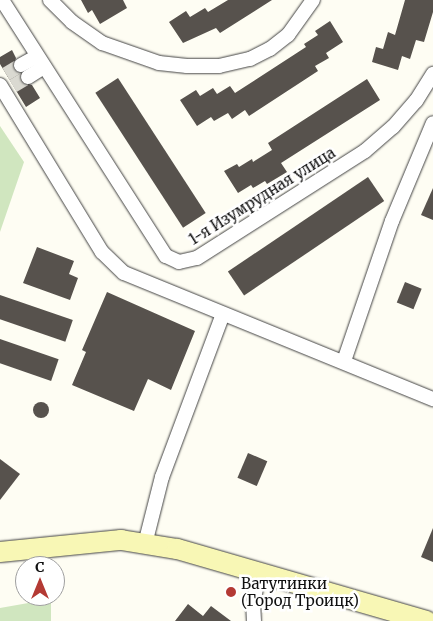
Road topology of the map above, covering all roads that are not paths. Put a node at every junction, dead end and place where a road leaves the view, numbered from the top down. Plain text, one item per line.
1 (2, 0) edge
2 (50, 0) edge
3 (313, 0) edge
4 (40, 62) junction
5 (24, 71) tunnel mouth
6 (433, 74) edge
7 (5, 83) edge
8 (433, 123) edge
9 (223, 314) junction
10 (344, 361) junction
11 (433, 399) edge
12 (145, 544) junction
13 (0, 552) edge
14 (259, 574) junction
15 (254, 621) edge
16 (427, 621) edge

1 - 4 street, 1-я Изумрудная улица
2 - 3 street
4 - 5 street
4 - 6 street, 1-я Изумрудная улица
7 - 9 street
8 - 10 street
9 - 10 street
9 - 12 street
10 - 11 street
12 - 13 main road
12 - 14 main road
14 - 15 street
14 - 16 main road

